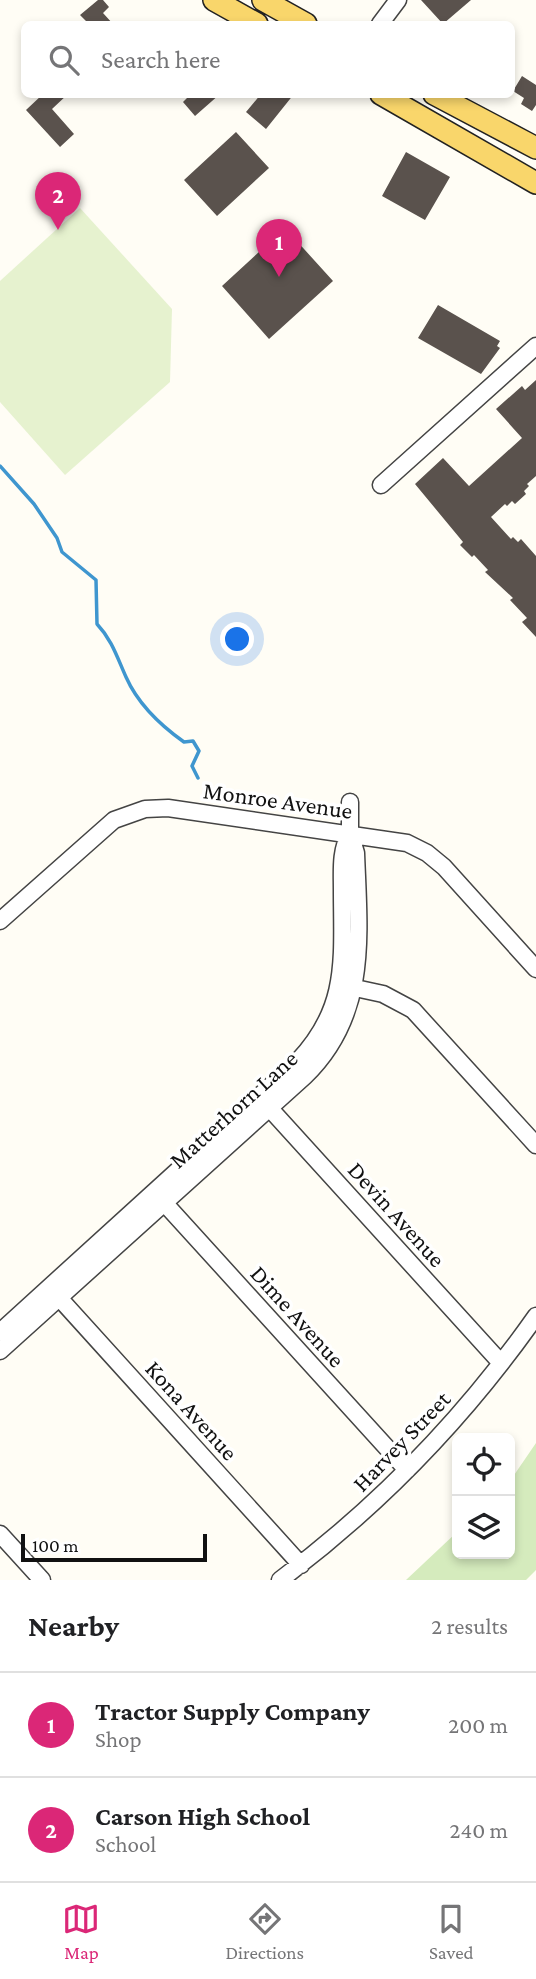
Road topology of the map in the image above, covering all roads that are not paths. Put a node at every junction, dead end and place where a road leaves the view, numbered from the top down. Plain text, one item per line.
1 (214, 0) edge
2 (263, 0) edge
3 (398, 0) edge
4 (252, 21) edge
5 (301, 21) edge
6 (382, 21) edge
7 (388, 98) edge
8 (442, 98) edge
9 (536, 148) edge
10 (536, 183) edge
11 (536, 346) edge
12 (382, 485) dead end
13 (350, 802) dead end
14 (350, 833) junction
15 (0, 920) edge
16 (536, 969) edge
17 (347, 987) junction
18 (264, 1102) junction
19 (536, 1145) edge
20 (159, 1197) junction
21 (54, 1292) junction
22 (536, 1316) edge
23 (0, 1332) edge
24 (0, 1351) edge
25 (501, 1363) junction
26 (407, 1470) junction
27 (0, 1534) edge
28 (301, 1564) junction
29 (42, 1580) edge
30 (280, 1580) edge

1 - 4 main road
2 - 5 main road
3 - 6 street
7 - 10 main road
8 - 9 main road
11 - 12 street
13 - 14 street, Matterhorn Lane
14 - 15 street, Monroe Avenue
14 - 16 street, Monroe Avenue
14 - 17 street, Matterhorn Lane
17 - 18 street, Matterhorn Lane
17 - 19 street
18 - 20 street, Matterhorn Lane
18 - 25 street, Devin Avenue
20 - 21 street, Matterhorn Lane
20 - 26 street, Dime Avenue
21 - 23 street, Matterhorn Lane
21 - 24 street, Matterhorn Lane
21 - 28 street, Kona Avenue
22 - 25 street, Harvey Street
25 - 26 street, Harvey Street
26 - 28 street, Harvey Street
27 - 29 street
28 - 30 street, Harvey Street

